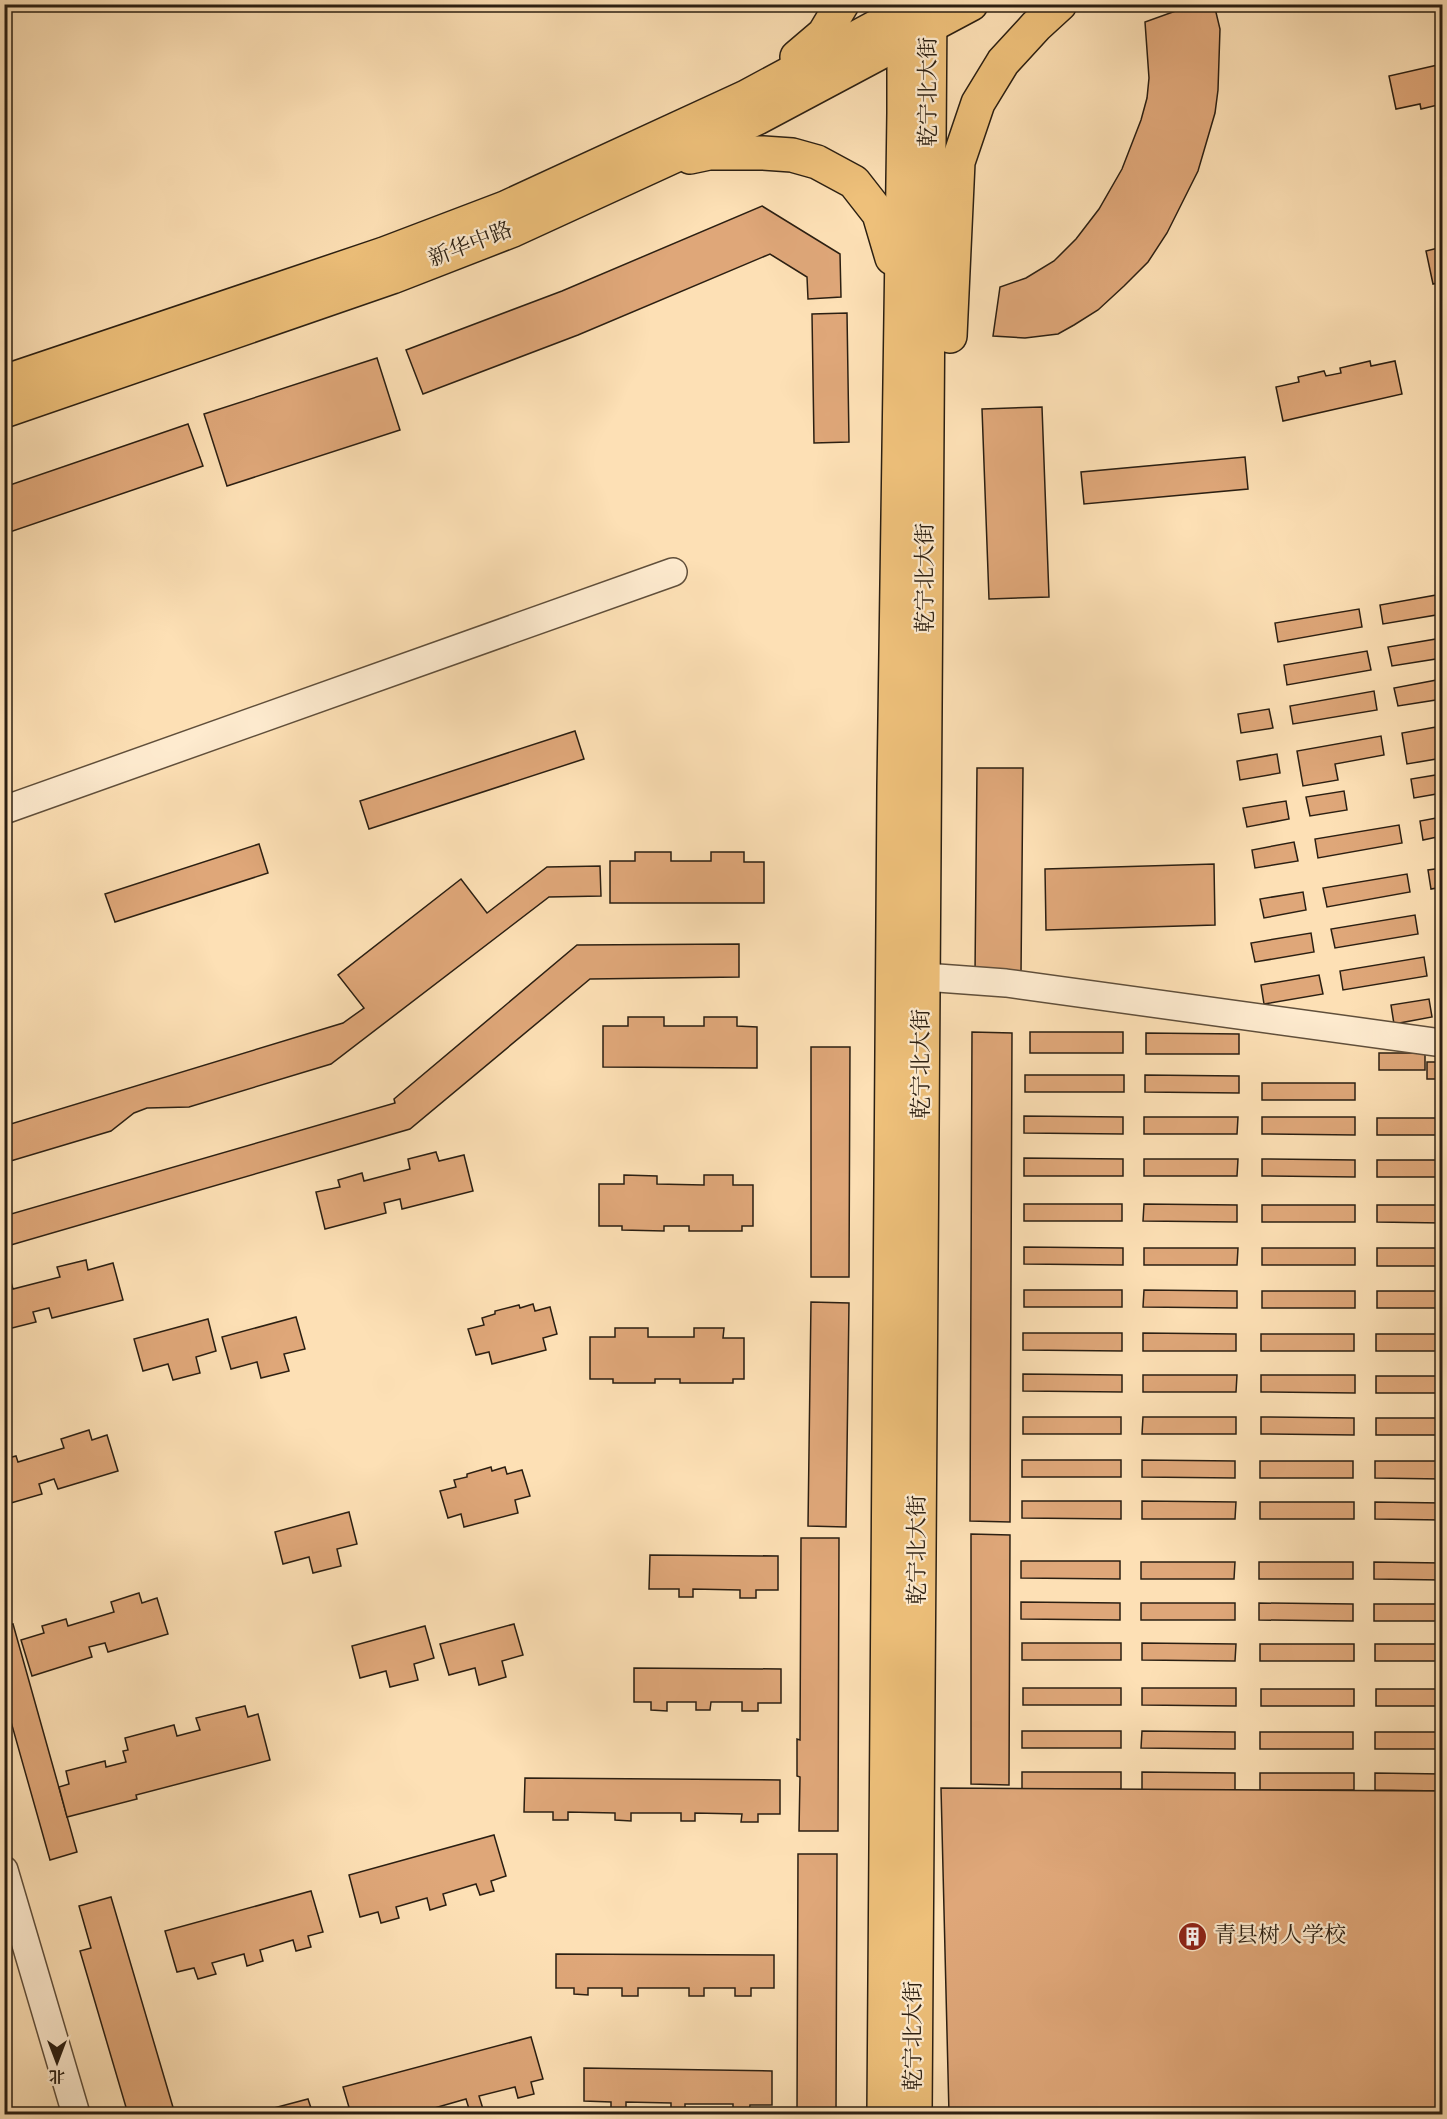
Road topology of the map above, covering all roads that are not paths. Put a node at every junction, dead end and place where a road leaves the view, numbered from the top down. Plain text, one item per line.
1 (842, 4) edge
2 (971, 4) edge
3 (1060, 4) edge
4 (916, 17) edge
5 (746, 97) junction
6 (658, 163) junction
7 (901, 374) junction
8 (4, 382) edge
9 (4, 411) edge
10 (673, 572) dead end
11 (927, 582) junction
12 (4, 810) edge
13 (924, 977) junction
14 (1443, 1043) edge
15 (4, 1870) edge
16 (76, 2115) edge
17 (884, 2115) edge
18 (915, 2115) edge

1 - 5 main road
2 - 4 main road
3 - 11 main road
4 - 5 main road, 新华中路
4 - 6 main road, 新华中路
4 - 7 main road, 乾宁北大街
4 - 11 main road, 乾宁北大街
5 - 8 main road, 新华中路
6 - 7 main road
6 - 9 main road, 新华中路
7 - 17 main road, 乾宁北大街
10 - 12 street
11 - 13 main road, 乾宁北大街
13 - 14 street
13 - 18 main road, 乾宁北大街
15 - 16 street

